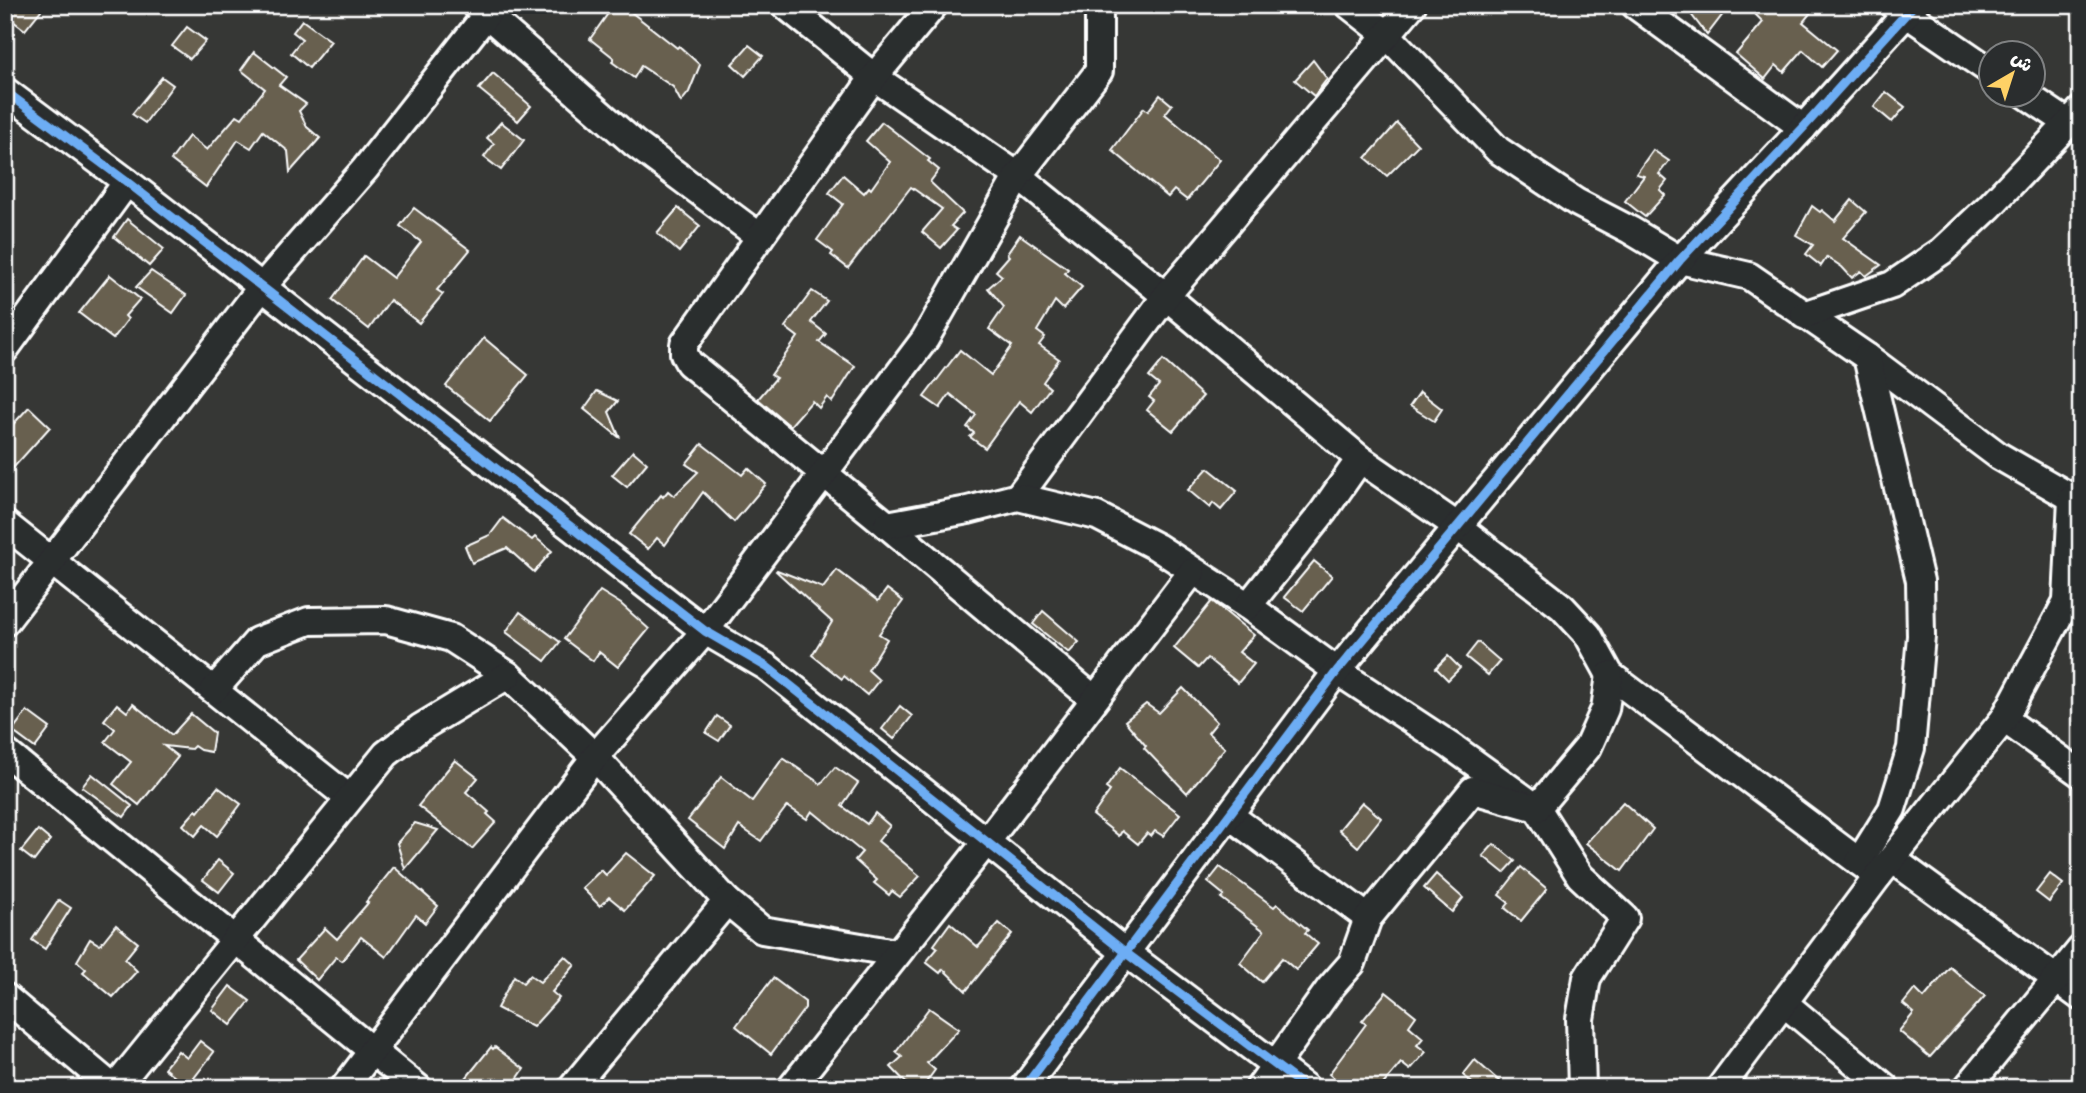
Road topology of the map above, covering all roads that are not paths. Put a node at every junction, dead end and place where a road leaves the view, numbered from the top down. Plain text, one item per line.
1 (785, 5) edge
2 (934, 5) edge
3 (1099, 5) edge
4 (1349, 5) edge
5 (1412, 5) edge
6 (1634, 5) edge
7 (1904, 8) edge
8 (485, 9) edge
9 (1386, 34) junction
10 (1978, 62) edge
11 (874, 77) junction
12 (5, 91) edge
13 (2048, 105) edge
14 (2074, 117) edge
15 (1803, 128) junction
16 (1018, 176) junction
17 (127, 181) junction
18 (760, 237) junction
19 (1680, 260) junction
20 (261, 288) junction
21 (1166, 296) junction
22 (31, 315) junction
23 (1804, 315) junction
24 (5, 320) edge
25 (5, 349) edge
26 (1867, 358) junction
27 (1360, 460) junction
28 (824, 472) junction
29 (1018, 497) junction
30 (2076, 501) edge
31 (5, 524) edge
32 (887, 525) junction
33 (1457, 526) junction
34 (50, 561) junction
35 (1192, 572) junction
36 (1248, 606) junction
37 (5, 622) edge
38 (705, 631) junction
39 (1336, 671) junction
40 (508, 675) junction
41 (1610, 675) junction
42 (214, 690) junction
43 (1094, 699) junction
44 (2004, 719) junction
45 (5, 752) edge
46 (595, 757) junction
47 (2081, 774) edge
48 (349, 798) junction
49 (1537, 808) junction
50 (1229, 815) junction
51 (987, 841) junction
52 (1877, 866) junction
53 (727, 901) junction
54 (1368, 918) junction
55 (236, 941) junction
56 (2081, 949) edge
57 (896, 953) junction
58 (1126, 953) junction
59 (2057, 979) junction
60 (5, 997) edge
61 (2081, 997) edge
62 (1784, 1003) junction
63 (371, 1052) junction
64 (1276, 1065) junction
65 (114, 1088) edge
66 (344, 1088) edge
67 (418, 1088) edge
68 (572, 1088) edge
69 (791, 1088) edge
70 (1024, 1088) edge
71 (1259, 1088) edge
72 (1306, 1088) edge
73 (1582, 1088) edge
74 (1720, 1088) edge
75 (1886, 1088) edge
76 (1967, 1088) edge

1 - 11 street
2 - 11 street
3 - 16 street
4 - 9 street
5 - 9 street
6 - 15 street
7 - 10 street
7 - 15 street
8 - 18 street
8 - 20 street
9 - 19 street
9 - 21 street
11 - 16 street
11 - 18 street
12 - 17 street
13 - 14 street
14 - 23 street
15 - 19 street
16 - 21 street
16 - 28 street
17 - 20 street
17 - 22 street
18 - 28 street
19 - 23 street
19 - 33 street
20 - 34 street
20 - 38 street
21 - 27 street
21 - 29 street
22 - 24 street
22 - 25 street
23 - 26 street
26 - 30 street
26 - 52 street
27 - 33 street
27 - 36 street
28 - 32 street
28 - 38 street
29 - 32 street
29 - 35 street
30 - 44 street
31 - 34 street
32 - 43 street
33 - 39 street
33 - 41 street
34 - 37 street
34 - 42 street
35 - 36 street
35 - 43 street
36 - 39 street
38 - 46 street
38 - 51 street
39 - 49 street
39 - 50 street
40 - 42 street
40 - 46 street
40 - 48 street
41 - 49 street
41 - 52 street
42 - 48 street
43 - 51 street
44 - 47 street
44 - 52 street
45 - 55 street
46 - 53 street
46 - 63 street
48 - 55 street
49 - 54 street
49 - 73 street
50 - 54 street
50 - 58 street
51 - 57 street
51 - 58 street
52 - 59 street
52 - 62 street
53 - 57 street
53 - 68 street
54 - 64 street
55 - 63 street
55 - 65 street
56 - 59 street
57 - 69 street
58 - 64 street
58 - 70 street
59 - 61 street
59 - 76 street
60 - 65 street
62 - 74 street
62 - 75 street
63 - 66 street
63 - 67 street
64 - 71 street
64 - 72 street

